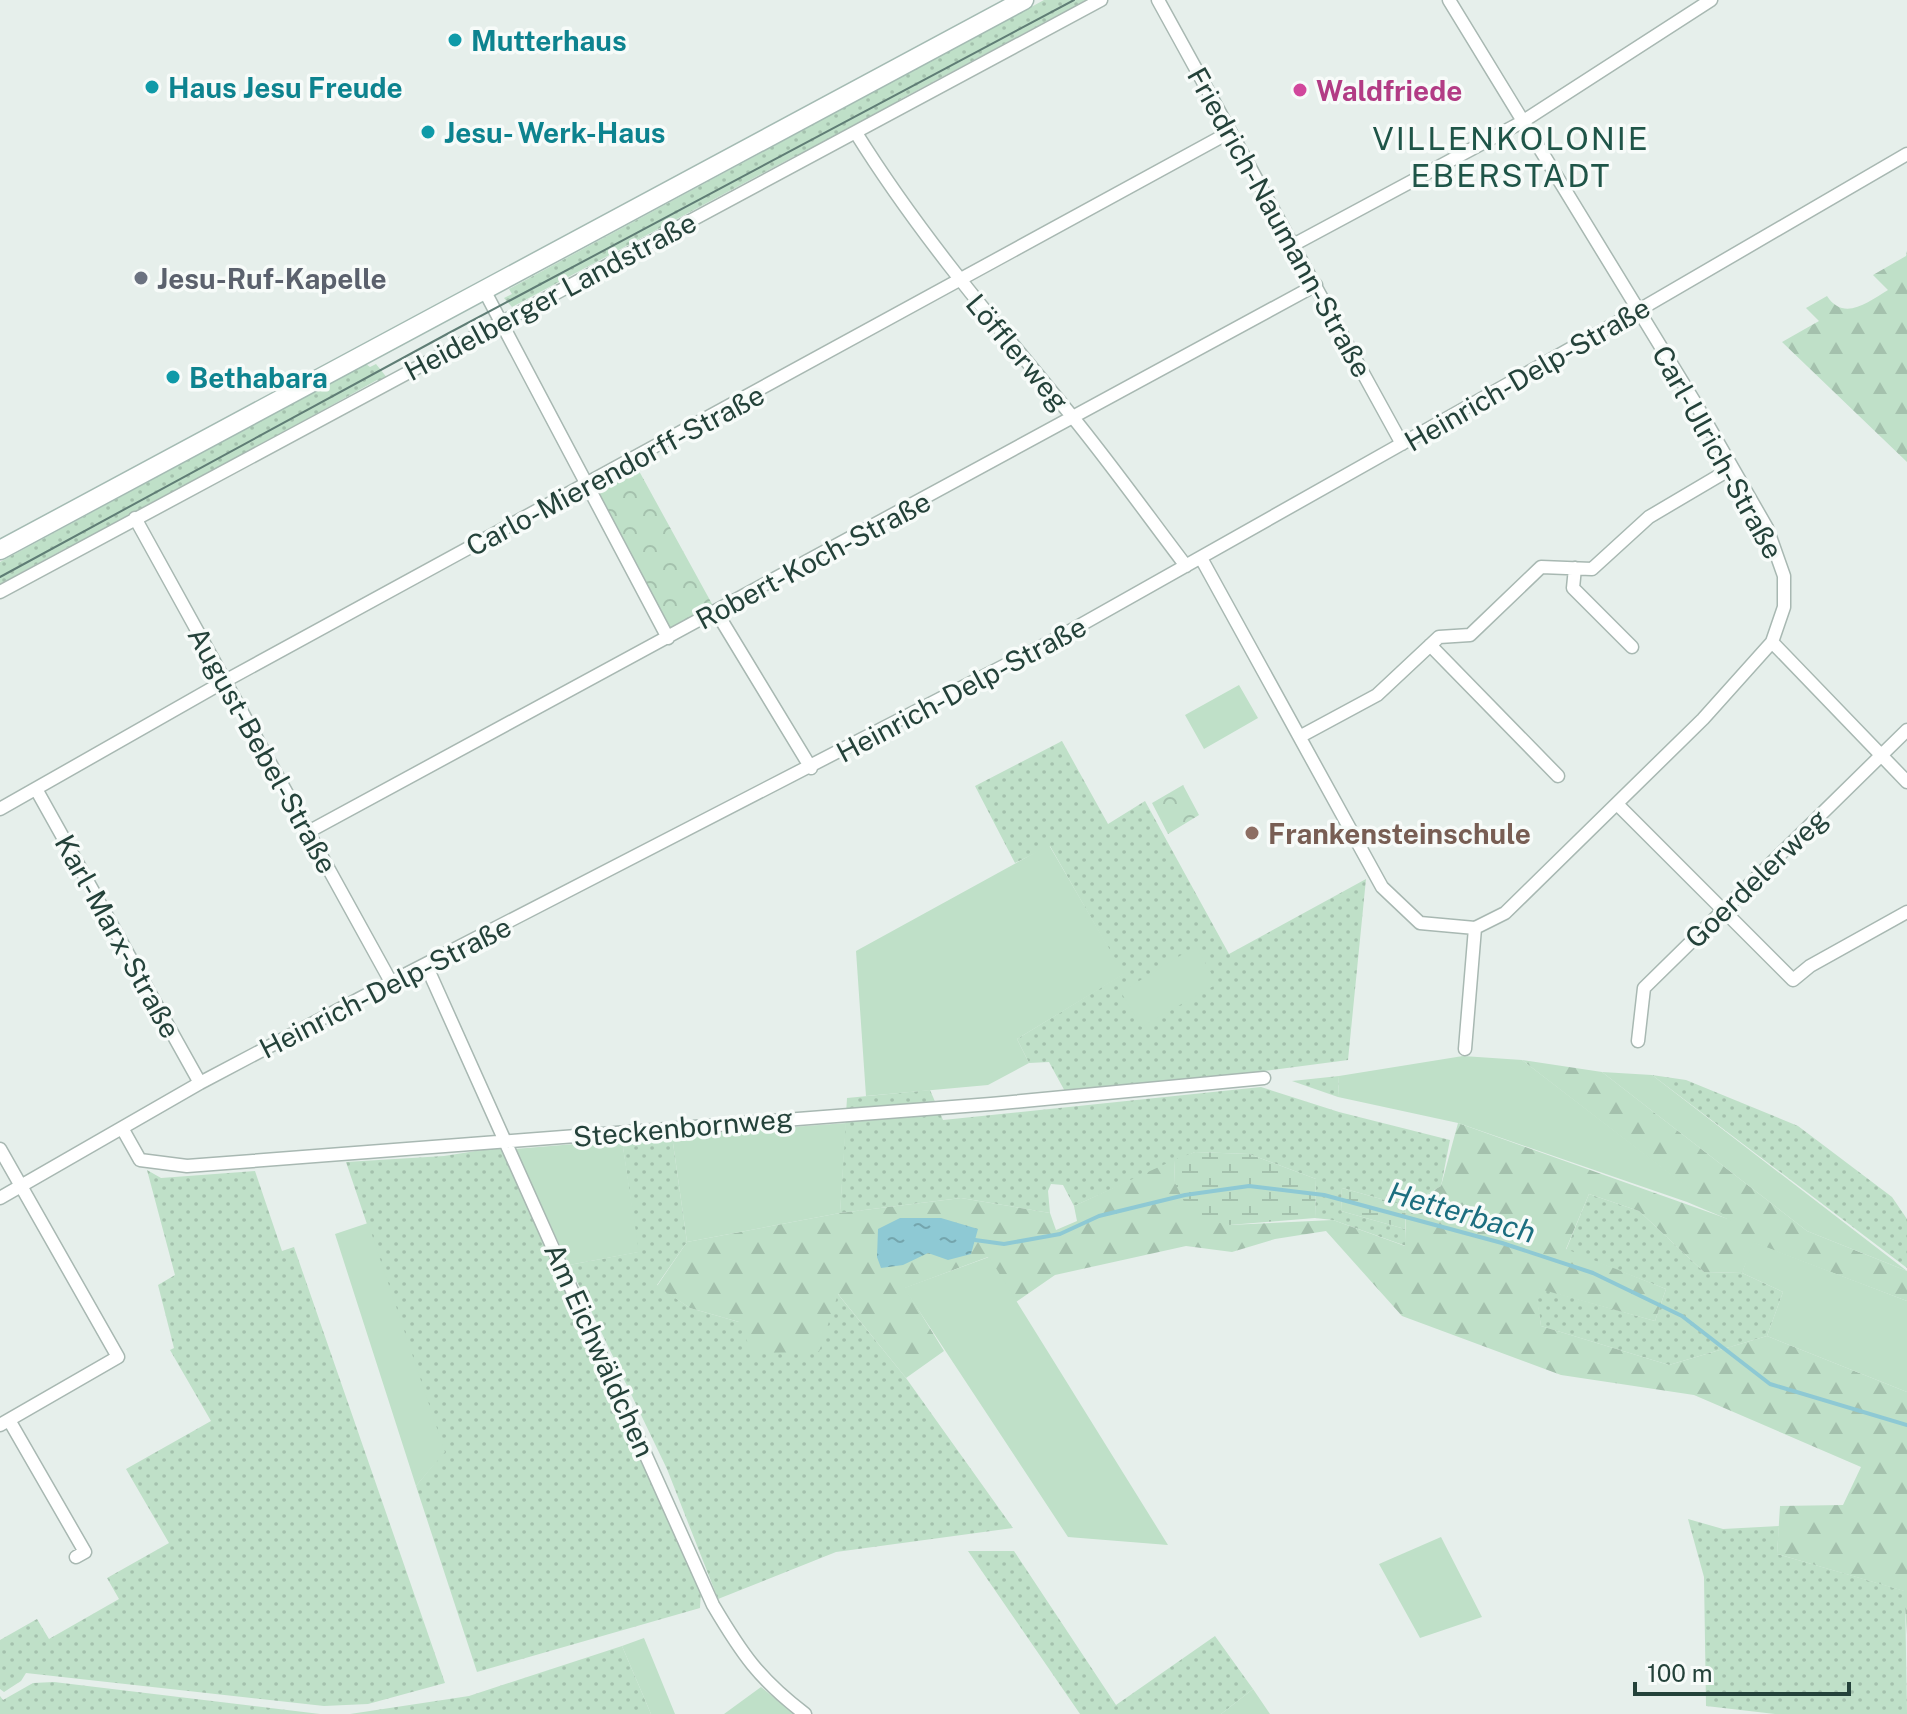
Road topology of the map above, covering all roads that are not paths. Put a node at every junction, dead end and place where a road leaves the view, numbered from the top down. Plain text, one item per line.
1 (1024, 0) edge
2 (1101, 0) edge
3 (1158, 0) edge
4 (1449, 0) edge
5 (1711, 0) edge
6 (1522, 122) junction
7 (1230, 132) junction
8 (856, 133) junction
9 (1907, 154) edge
10 (1293, 245) junction
11 (959, 282) junction
12 (1316, 285) junction
13 (483, 288) junction
14 (1639, 310) junction
15 (501, 322) junction
16 (1073, 419) junction
17 (1402, 444) junction
18 (1732, 468) junction
19 (586, 485) junction
20 (135, 518) junction
21 (0, 550) edge
22 (1201, 558) junction
23 (1186, 566) junction
24 (1575, 568) junction
25 (0, 592) edge
26 (717, 613) junction
27 (668, 638) junction
28 (1772, 642) junction
29 (1430, 645) junction
30 (1632, 647) dead end
31 (225, 681) junction
32 (1907, 730) edge
33 (1301, 736) junction
34 (1881, 756) junction
35 (811, 768) junction
36 (1558, 776) dead end
37 (1907, 782) edge
38 (36, 789) junction
39 (1617, 804) junction
40 (0, 809) edge
41 (308, 832) junction
42 (1722, 910) junction
43 (1907, 912) edge
44 (1475, 928) junction
45 (426, 965) junction
46 (391, 982) junction
47 (1638, 1041) dead end
48 (1465, 1049) dead end
49 (1264, 1078) dead end
50 (200, 1083) junction
51 (122, 1128) junction
52 (507, 1142) junction
53 (0, 1149) edge
54 (21, 1186) junction
55 (0, 1198) edge
56 (5, 1423) edge
57 (76, 1557) dead end
58 (805, 1714) edge

1 - 13 street, Heidelberger Landstraße
2 - 8 street, Heidelberger Landstraße
3 - 7 street, Friedrich-Naumann-Straße
4 - 6 street, Carl-Ulrich-Straße
5 - 6 street
6 - 10 street
6 - 14 street, Carl-Ulrich-Straße
7 - 10 street, Friedrich-Naumann-Straße
7 - 11 street, Carlo-Mierendorff-Straße
8 - 11 street, Löfflerweg
8 - 15 street, Heidelberger Landstraße
9 - 14 street, Heinrich-Delp-Straße
10 - 12 street, Friedrich-Naumann-Straße
11 - 16 street, Löfflerweg
11 - 19 street, Carlo-Mierendorff-Straße
12 - 16 street, Robert-Koch-Straße
12 - 17 street, Friedrich-Naumann-Straße
13 - 15 street
13 - 21 street, Heidelberger Landstraße
14 - 17 street, Heinrich-Delp-Straße
14 - 18 street, Carl-Ulrich-Straße
15 - 19 street
15 - 20 street, Heidelberger Landstraße
16 - 23 street, Löfflerweg
16 - 26 street, Robert-Koch-Straße
17 - 22 street, Heinrich-Delp-Straße
18 - 24 street
18 - 28 street, Carl-Ulrich-Straße
19 - 27 street
19 - 31 street, Carlo-Mierendorff-Straße
20 - 25 street, Heidelberger Landstraße
20 - 31 street, August-Bebel-Straße
22 - 23 street, Heinrich-Delp-Straße
22 - 33 street
23 - 35 street, Heinrich-Delp-Straße
24 - 29 street
24 - 30 street
26 - 27 street, Robert-Koch-Straße
26 - 35 street
27 - 41 street, Robert-Koch-Straße
28 - 34 street
28 - 39 street, Carl-Ulrich-Straße
29 - 33 street
29 - 36 street
31 - 38 street, Carlo-Mierendorff-Straße
31 - 41 street, August-Bebel-Straße
32 - 34 street, Goerdelerweg
33 - 44 street
34 - 37 street
34 - 42 street, Goerdelerweg
35 - 45 street, Heinrich-Delp-Straße
38 - 40 street, Carlo-Mierendorff-Straße
38 - 50 street, Karl-Marx-Straße
39 - 42 street
39 - 44 street, Carl-Ulrich-Straße
41 - 46 street, August-Bebel-Straße
42 - 43 street
42 - 47 street, Goerdelerweg
44 - 48 street
45 - 46 street, Heinrich-Delp-Straße
45 - 52 street, Am Eichwäldchen
46 - 50 street, Heinrich-Delp-Straße
49 - 52 street, Steckenbornweg
50 - 51 street, Heinrich-Delp-Straße
51 - 52 street, Steckenbornweg
51 - 54 street, Heinrich-Delp-Straße
52 - 58 street, Am Eichwäldchen
53 - 54 street
54 - 55 street, Heinrich-Delp-Straße
54 - 56 street
56 - 57 street

